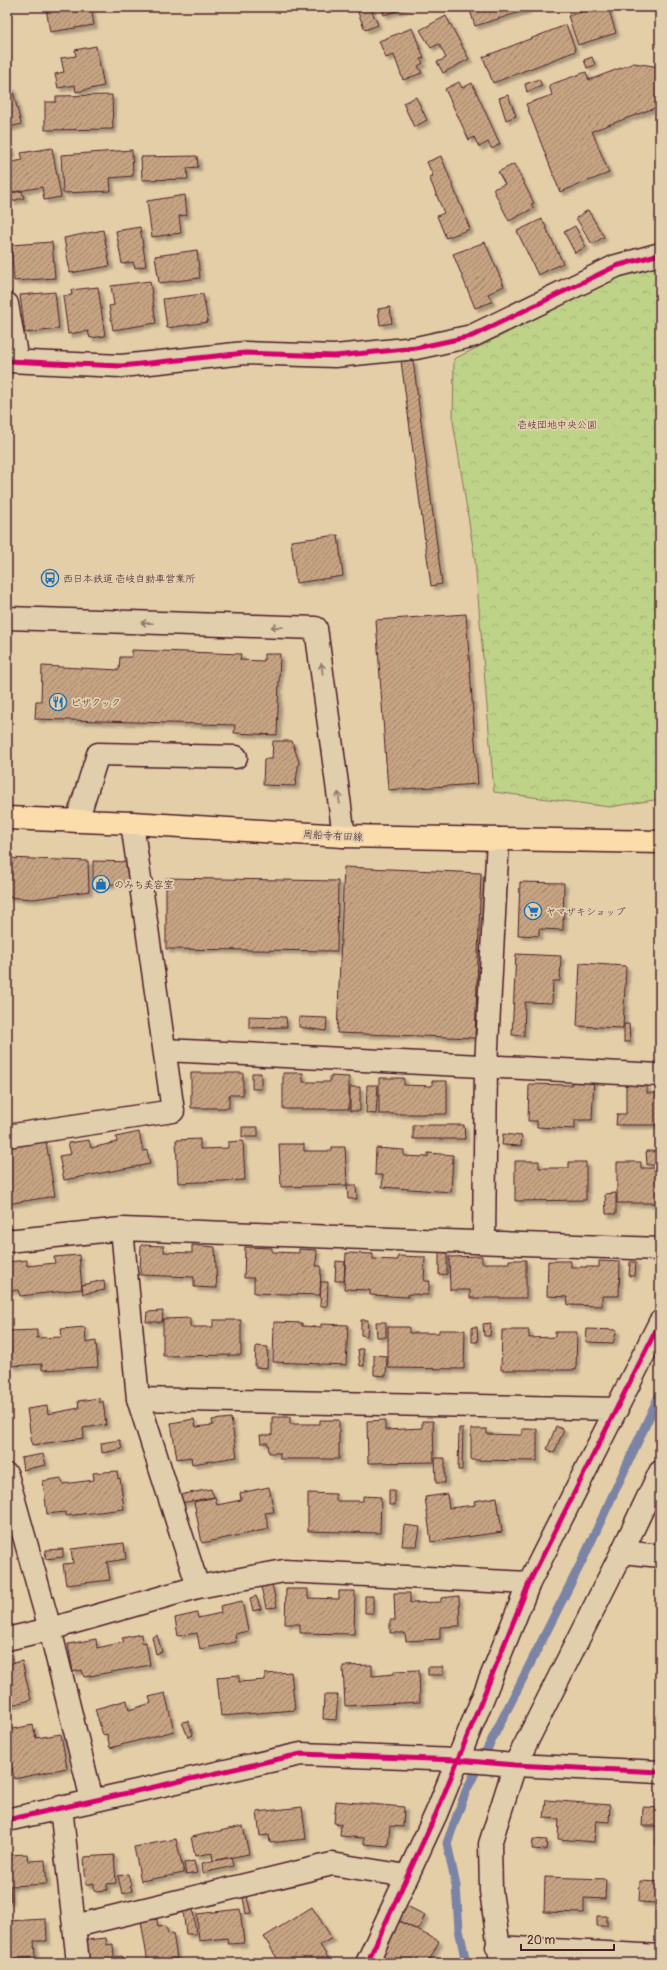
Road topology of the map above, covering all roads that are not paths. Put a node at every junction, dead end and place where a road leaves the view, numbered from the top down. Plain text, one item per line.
1 (660, 254) edge
2 (7, 304) edge
3 (12, 361) edge
4 (7, 618) edge
5 (236, 757) dead end
6 (7, 818) edge
7 (77, 821) junction
8 (132, 823) junction
9 (344, 836) junction
10 (498, 839) junction
11 (660, 842) edge
12 (165, 1050) junction
13 (486, 1066) junction
14 (660, 1075) edge
15 (7, 1136) edge
16 (122, 1228) junction
17 (7, 1241) edge
18 (484, 1241) junction
19 (660, 1249) edge
20 (660, 1322) edge
21 (138, 1399) junction
22 (617, 1410) junction
23 (660, 1472) edge
24 (7, 1475) edge
25 (622, 1552) junction
26 (660, 1556) edge
27 (529, 1583) junction
28 (198, 1587) junction
29 (50, 1630) junction
30 (7, 1639) edge
31 (457, 1760) junction
32 (514, 1765) junction
33 (660, 1772) edge
34 (92, 1800) junction
35 (61, 1807) junction
36 (7, 1820) edge
37 (407, 1876) junction
38 (75, 1926) junction
39 (499, 1955) edge
40 (652, 1958) edge
41 (78, 1963) edge
42 (366, 1963) edge

1 - 3 street
2 - 3 street
9 -> 4 street
5 - 7 street
6 - 7 main road, 周船寺有田線
7 - 8 main road, 周船寺有田線
8 - 9 main road, 周船寺有田線
8 - 12 street
9 - 10 main road, 周船寺有田線
10 - 11 main road, 周船寺有田線
10 - 13 street
12 - 13 street
12 - 15 street
13 - 14 street
13 - 18 street
16 - 17 street
16 - 18 street
16 - 21 street
18 - 19 street
20 - 22 street
21 - 22 street
21 - 28 street
22 - 27 street
23 - 25 street
24 - 29 street
25 - 26 street
25 - 32 street
27 - 28 street
27 - 31 street
28 - 29 street
29 - 30 street
29 - 34 street
31 - 32 street
31 - 34 street
31 - 37 street
32 - 33 street
32 - 39 street
34 - 35 street
35 - 36 street
35 - 38 street
37 - 38 street
37 - 42 street
38 - 41 street
39 - 40 street

